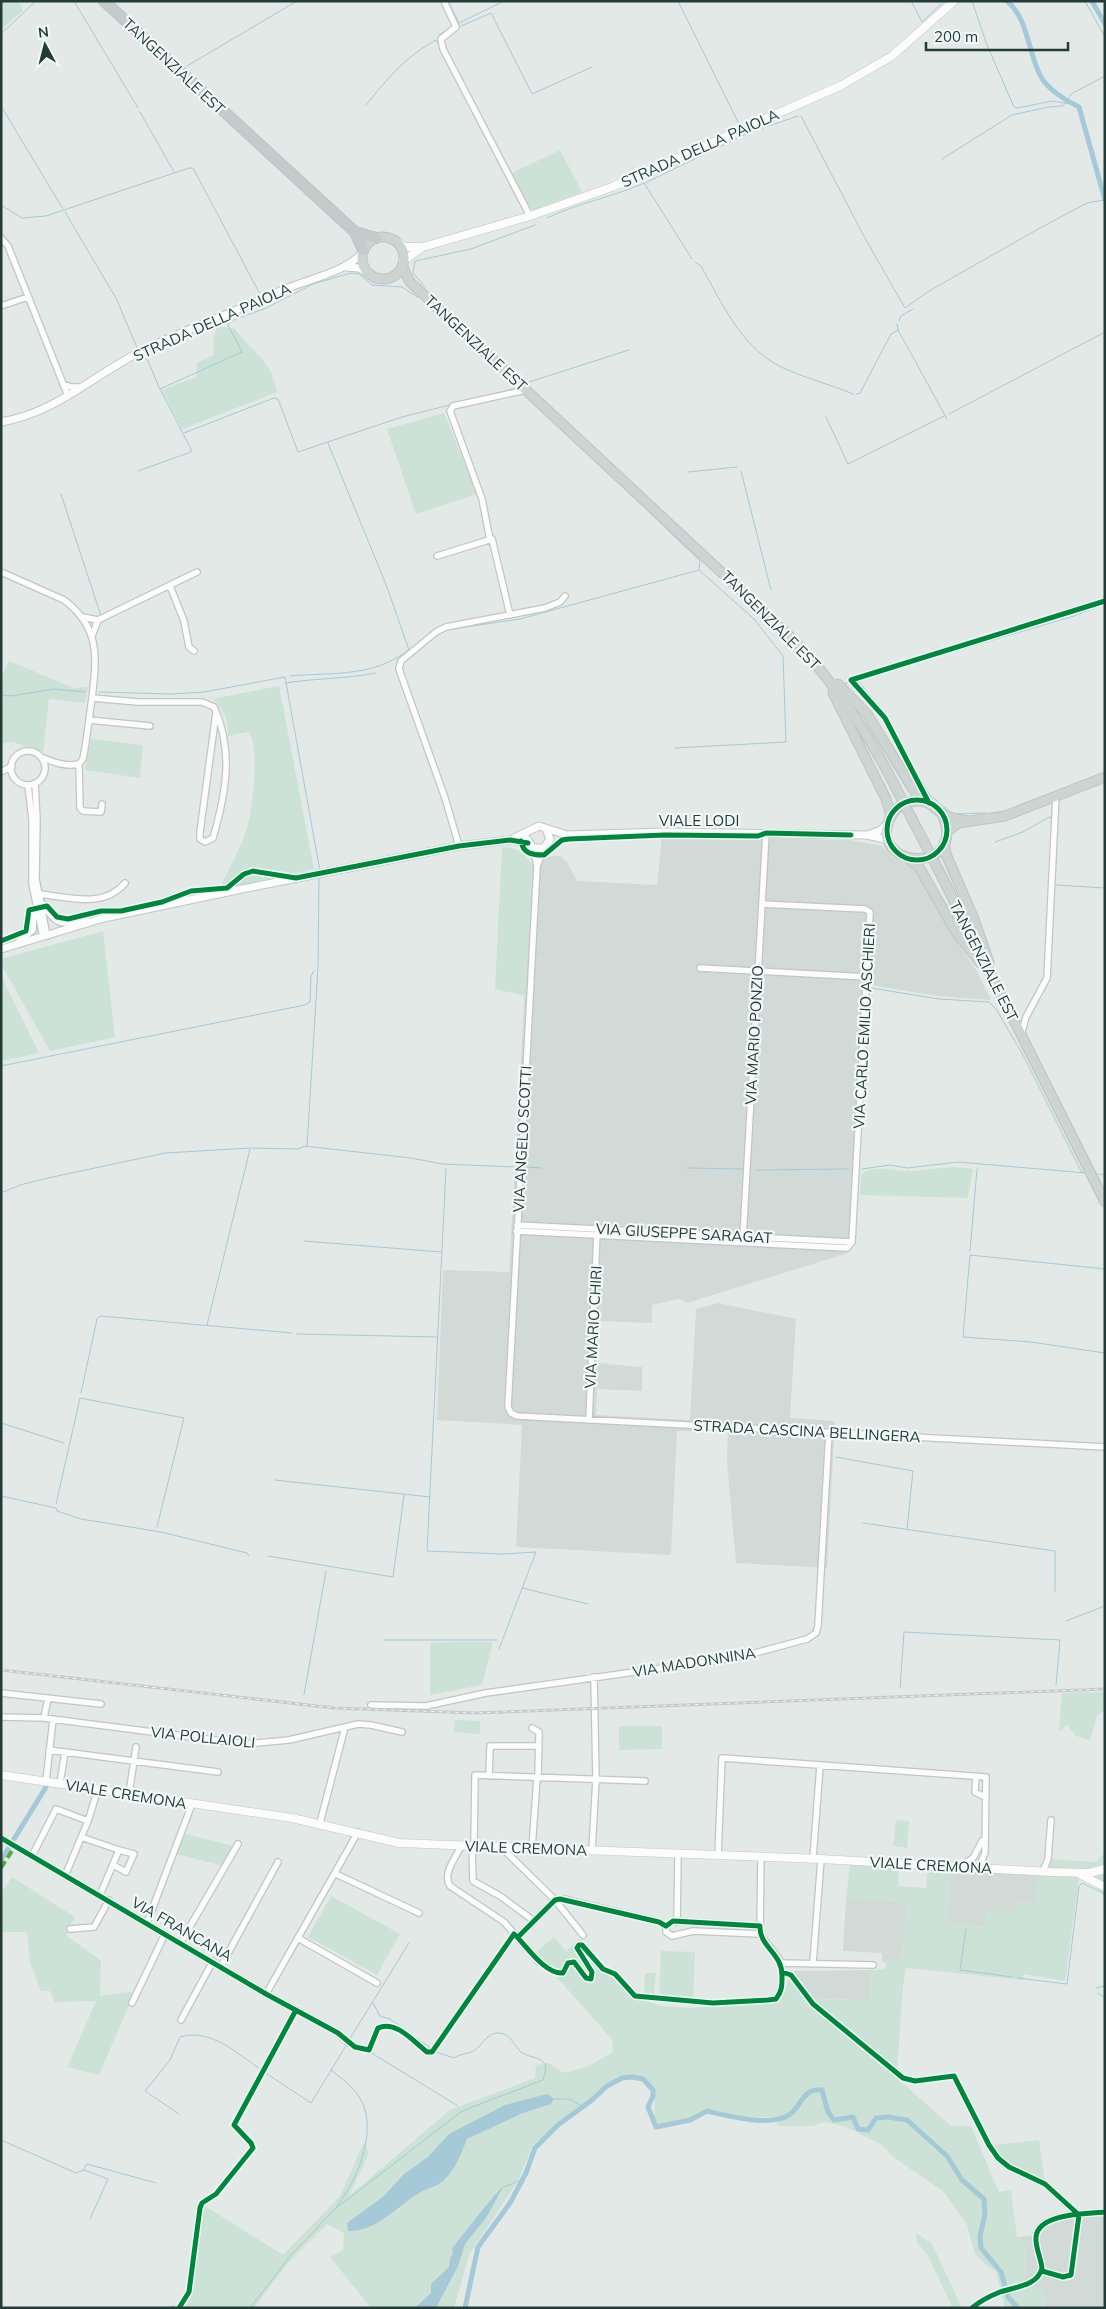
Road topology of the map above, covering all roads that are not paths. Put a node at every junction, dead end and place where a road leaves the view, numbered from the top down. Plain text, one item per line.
1 (104, 1) edge
2 (444, 1) edge
3 (954, 1) edge
4 (530, 216) junction
5 (355, 232) junction
6 (1, 238) edge
7 (376, 238) junction
8 (397, 242) junction
9 (423, 247) junction
10 (363, 251) junction
11 (403, 263) junction
12 (346, 268) junction
13 (368, 273) junction
14 (392, 277) junction
15 (410, 282) junction
16 (28, 297) junction
17 (1, 306) edge
18 (63, 384) junction
19 (84, 386) junction
20 (526, 390) junction
21 (68, 396) junction
22 (1, 422) edge
23 (490, 540) junction
24 (438, 556) dead end
25 (1, 572) edge
26 (197, 572) dead end
27 (170, 586) junction
28 (565, 596) dead end
29 (510, 616) junction
30 (82, 617) junction
31 (772, 617) junction
32 (98, 620) junction
33 (92, 636) junction
34 (194, 651) dead end
35 (92, 698) junction
36 (216, 713) junction
37 (91, 720) junction
38 (150, 726) dead end
39 (213, 736) junction
40 (224, 737) junction
41 (41, 758) junction
42 (56, 763) junction
43 (79, 764) junction
44 (12, 766) junction
45 (44, 772) junction
46 (1, 773) edge
47 (13, 775) junction
48 (1105, 777) edge
49 (35, 783) junction
50 (28, 785) junction
51 (1056, 796) junction
52 (922, 801) junction
53 (102, 804) dead end
54 (942, 814) junction
55 (890, 819) junction
56 (969, 821) junction
57 (546, 829) junction
58 (529, 832) junction
59 (947, 832) junction
60 (766, 833) junction
61 (567, 835) junction
62 (866, 835) junction
63 (510, 840) junction
64 (944, 843) junction
65 (531, 845) junction
66 (546, 845) junction
67 (459, 846) junction
68 (894, 849) junction
69 (908, 859) junction
70 (537, 866) junction
71 (125, 883) dead end
72 (38, 898) junction
73 (762, 904) junction
74 (104, 918) junction
75 (45, 936) junction
76 (1, 948) edge
77 (700, 968) dead end
78 (758, 972) junction
79 (991, 976) junction
80 (867, 977) junction
81 (1026, 1018) junction
82 (1013, 1020) junction
83 (1021, 1036) junction
84 (1105, 1202) edge
85 (516, 1228) junction
86 (597, 1231) junction
87 (743, 1237) junction
88 (852, 1242) junction
89 (511, 1413) joint
90 (589, 1420) junction
91 (829, 1432) junction
92 (1105, 1447) edge
93 (594, 1677) junction
94 (1, 1694) edge
95 (48, 1698) junction
96 (101, 1704) dead end
97 (371, 1705) dead end
98 (1, 1717) edge
99 (44, 1718) junction
100 (53, 1720) junction
101 (345, 1727) junction
102 (532, 1728) dead end
103 (402, 1732) dead end
104 (539, 1746) junction
105 (136, 1747) dead end
106 (49, 1750) junction
107 (64, 1752) junction
108 (134, 1761) junction
109 (820, 1766) junction
110 (218, 1772) dead end
111 (1, 1775) edge
112 (489, 1776) junction
113 (976, 1776) junction
114 (538, 1778) junction
115 (596, 1780) junction
116 (46, 1781) junction
117 (645, 1781) dead end
118 (60, 1783) junction
119 (98, 1789) junction
120 (129, 1794) junction
121 (985, 1797) junction
122 (192, 1804) junction
123 (1051, 1820) dead end
124 (88, 1821) junction
125 (320, 1823) junction
126 (358, 1832) junction
127 (81, 1837) junction
128 (984, 1837) junction
129 (1, 1838) edge
130 (238, 1844) dead end
131 (461, 1846) junction
132 (473, 1846) junction
133 (502, 1848) junction
134 (532, 1848) junction
135 (120, 1850) junction
136 (592, 1850) junction
137 (678, 1854) junction
138 (718, 1855) junction
139 (32, 1856) junction
140 (761, 1856) junction
141 (984, 1856) junction
142 (973, 1858) junction
143 (817, 1859) junction
144 (278, 1862) dead end
145 (114, 1865) junction
146 (959, 1867) junction
147 (978, 1867) junction
148 (997, 1869) junction
149 (1105, 1869) edge
150 (1043, 1871) junction
151 (1056, 1872) junction
152 (336, 1874) junction
153 (65, 1876) junction
154 (1105, 1887) edge
155 (100, 1894) junction
156 (109, 1900) junction
157 (556, 1900) junction
158 (419, 1913) dead end
159 (534, 1921) junction
160 (676, 1922) junction
161 (147, 1923) junction
162 (666, 1926) junction
163 (760, 1926) junction
164 (70, 1929) dead end
165 (165, 1934) junction
166 (678, 1934) junction
167 (760, 1934) junction
168 (583, 1935) dead end
169 (298, 1938) junction
170 (518, 1938) junction
171 (181, 1942) junction
172 (213, 1961) junction
173 (539, 1962) dead end
174 (782, 1963) junction
175 (813, 1963) junction
176 (873, 1965) dead end
177 (221, 1966) junction
178 (782, 1972) dead end
179 (377, 1982) dead end
180 (266, 1994) junction
181 (132, 2003) dead end
182 (181, 2020) dead end
183 (349, 2043) dead end
184 (998, 2158) dead end
185 (1105, 2212) edge
186 (1079, 2216) junction
187 (1042, 2271) dead end

1 - 5 highway, TANGENZIALE EST
2 - 4 street
3 - 4 main road, STRADA DELLA PAIOLA
4 - 9 main road, STRADA DELLA PAIOLA
5 - 7 highway, TANGENZIALE EST
5 - 10 highway, TANGENZIALE EST
6 - 16 street
7 - 8 main road, TANGENZIALE EST
7 - 10 main road
8 - 9 main road, STRADA DELLA PAIOLA
8 - 11 main road, TANGENZIALE EST
9 - 11 main road, STRADA DELLA PAIOLA
10 - 12 street, STRADA DELLA PAIOLA
10 - 13 main road, TANGENZIALE EST
11 - 14 main road
11 - 15 main road, TANGENZIALE EST
12 - 13 street
12 - 19 street, STRADA DELLA PAIOLA
13 - 14 main road, TANGENZIALE EST
14 - 15 main road, TANGENZIALE EST
15 - 20 main road, TANGENZIALE EST
16 - 17 street
16 - 18 street
18 - 19 street
18 - 21 street
19 - 21 street, STRADA DELLA PAIOLA
20 - 23 street
20 - 31 main road, TANGENZIALE EST
21 - 22 street, STRADA DELLA PAIOLA
23 - 24 street
23 - 29 street
25 - 30 street
26 - 27 street
27 - 32 street
27 - 34 street
28 - 29 street
29 - 67 street
30 - 32 street
30 - 33 street
31 - 52 main road
31 - 55 main road
31 - 79 main road, TANGENZIALE EST, bridge
32 - 33 street
33 - 35 street
35 - 36 street
35 - 37 street
36 - 39 street
36 - 40 street
37 - 38 street
37 - 43 street
39 - 40 street
39 - 40 street
41 - 42 street
41 - 44 street
41 - 45 street
42 - 43 street
42 - 45 street
43 - 53 street
44 - 46 street
44 - 47 street
45 - 49 street
46 - 47 street
47 - 50 street
48 - 51 main road
49 - 50 street
49 - 72 street
50 - 72 street
51 - 56 main road
51 - 81 street
52 - 54 main road
52 - 55 main road
54 - 56 main road
54 - 59 main road
55 - 62 street
55 - 68 main road
56 - 59 main road
57 - 58 street
57 - 61 street, VIALE LODI
57 - 66 street
58 - 63 street
58 - 65 street
59 - 64 main road
60 - 61 street, VIALE LODI
60 - 62 street, VIALE LODI
60 - 73 street, VIA MARIO PONZIO
61 - 66 street, VIALE LODI
62 - 68 street, VIALE LODI
63 - 65 street
63 - 67 street
64 - 69 main road
64 - 79 main road
65 - 66 street
65 - 70 street, VIA ANGELO SCOTTI
66 - 70 street, VIA ANGELO SCOTTI
67 - 74 street
68 - 69 main road
69 - 79 main road
70 - 85 street, VIA ANGELO SCOTTI
71 - 72 street
72 - 74 street
72 - 75 street
72 - 76 street
73 - 78 street, VIA MARIO PONZIO
73 - 80 street, VIA CARLO EMILIO ASCHIERI
74 - 75 street
75 - 76 street
77 - 78 street
78 - 80 street
78 - 87 street, VIA MARIO PONZIO
79 - 82 main road, TANGENZIALE EST
80 - 88 street, VIA CARLO EMILIO ASCHIERI
81 - 82 street
81 - 83 street
82 - 83 main road, TANGENZIALE EST
83 - 84 main road, TANGENZIALE EST
85 - 86 street, VIA GIUSEPPE SARAGAT
85 - 89 street, VIA ANGELO SCOTTI
86 - 87 street, VIA GIUSEPPE SARAGAT
86 - 88 street, VIA GIUSEPPE SARAGAT
86 - 90 street, VIA MARIO CHIRI
87 - 88 street, VIA GIUSEPPE SARAGAT
89 - 90 street, STRADA CASCINA BELLINGERA
90 - 91 street, STRADA CASCINA BELLINGERA
91 - 92 street, STRADA CASCINA BELLINGERA
91 - 93 street, VIA MADONNINA
93 - 97 street, VIA MADONNINA
93 - 115 street
94 - 95 street
95 - 96 street
95 - 99 street
98 - 99 street, VIA POLLAIOLI
99 - 100 street, VIA POLLAIOLI
100 - 101 street, VIA POLLAIOLI
100 - 106 street
101 - 103 street, VIA POLLAIOLI
101 - 125 street
102 - 104 street
104 - 112 street
104 - 114 street
105 - 108 street
106 - 107 street
106 - 116 street
107 - 108 street
107 - 118 street
108 - 110 street
108 - 120 street
109 - 113 street
109 - 138 street
109 - 143 street
111 - 116 main road, VIALE CREMONA
112 - 114 street
112 - 132 street
113 - 121 street
113 - 121 street
114 - 115 street
114 - 134 street
115 - 117 street
115 - 136 street
116 - 118 main road, VIALE CREMONA
118 - 119 main road, VIALE CREMONA
119 - 120 main road, VIALE CREMONA
119 - 124 street
120 - 122 main road, VIALE CREMONA
121 - 128 street
122 - 125 main road, VIALE CREMONA
122 - 161 street
123 - 150 street
124 - 127 street
124 - 139 street
125 - 126 main road, VIALE CREMONA
126 - 131 main road, VIALE CREMONA
126 - 152 street
127 - 135 street
127 - 153 street
128 - 141 street
128 - 142 street
129 - 139 street, VIA FRANCANA
130 - 171 street
131 - 132 main road, VIALE CREMONA
131 - 170 street
132 - 133 main road, VIALE CREMONA
132 - 159 street
133 - 134 main road, VIALE CREMONA
133 - 157 street
134 - 136 main road, VIALE CREMONA
135 - 145 street
135 - 145 street
136 - 137 main road, VIALE CREMONA
137 - 138 main road, VIALE CREMONA
137 - 160 street
138 - 140 main road, VIALE CREMONA
139 - 153 street, VIA FRANCANA
140 - 143 main road, VIALE CREMONA
140 - 163 street
141 - 147 street
141 - 148 street
142 - 146 street
142 - 147 street
143 - 146 main road, VIALE CREMONA
143 - 175 street
144 - 177 street
145 - 155 street
146 - 147 main road, VIALE CREMONA
147 - 148 main road, VIALE CREMONA
148 - 150 main road, VIALE CREMONA
149 - 151 main road, VIALE CREMONA
150 - 151 main road, VIALE CREMONA
151 - 154 main road, VIALE CREMONA
152 - 158 street
152 - 169 street
153 - 155 street, VIA FRANCANA
155 - 156 street, VIA FRANCANA
156 - 161 street, VIA FRANCANA
156 - 164 street, VIA FRANCANA
157 - 159 street
157 - 162 street
157 - 168 street
159 - 170 street
160 - 162 street
160 - 163 street
160 - 166 street
161 - 165 street, VIA FRANCANA
162 - 166 street
163 - 167 street
165 - 171 street, VIA FRANCANA
165 - 181 street, VIA FRANCANA
166 - 167 street
167 - 174 street
169 - 179 street
169 - 180 street
170 - 173 street
171 - 172 street, VIA FRANCANA
172 - 177 street, VIA FRANCANA
172 - 182 street
174 - 175 street
174 - 178 street
175 - 176 street
177 - 180 street, VIA FRANCANA
180 - 183 street, VIA FRANCANA
184 - 186 street
185 - 186 street
186 - 187 street

